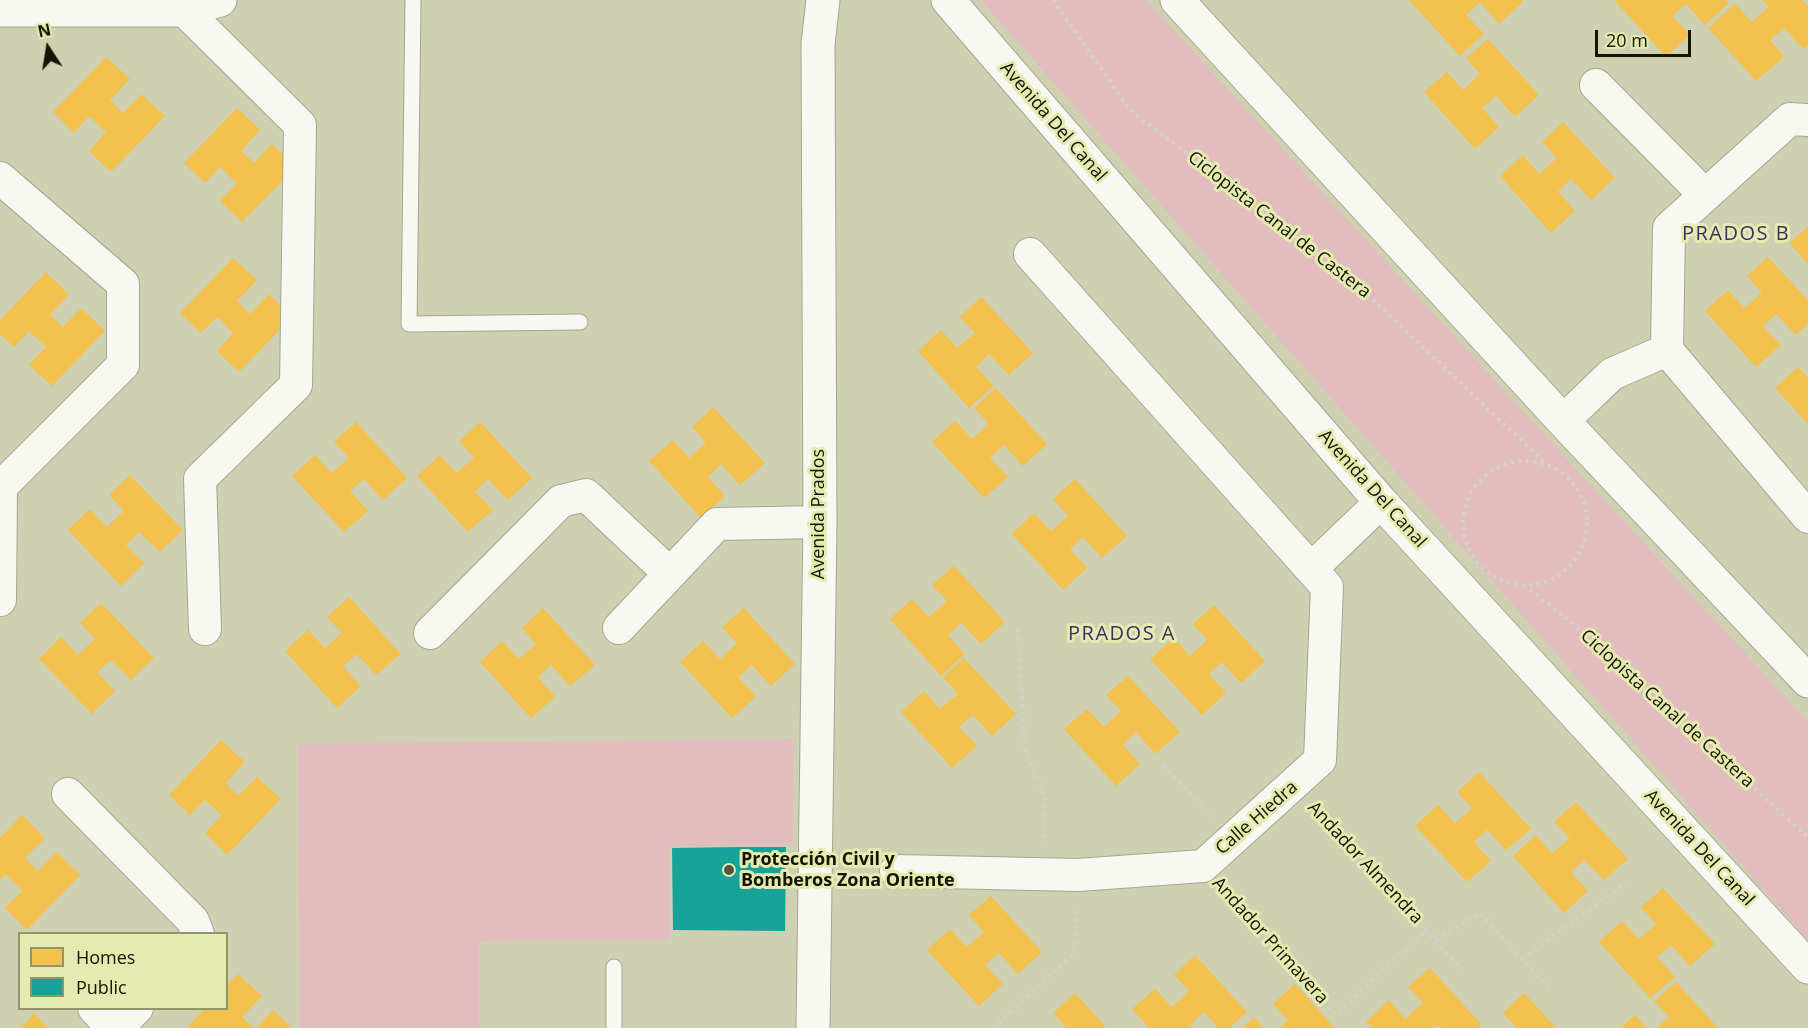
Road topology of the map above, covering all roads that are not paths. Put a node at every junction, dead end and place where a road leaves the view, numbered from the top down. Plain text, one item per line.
1 (220, 0) edge
2 (413, 0) edge
3 (824, 0) edge
4 (948, 0) edge
5 (1178, 0) edge
6 (0, 10) edge
7 (184, 10) junction
8 (1596, 85) dead end
9 (1808, 120) edge
10 (0, 178) edge
11 (1705, 195) junction
12 (1030, 254) dead end
13 (580, 322) dead end
14 (1668, 350) junction
15 (1563, 421) junction
16 (1381, 501) junction
17 (1808, 516) edge
18 (820, 522) junction
19 (1311, 569) junction
20 (670, 574) junction
21 (0, 600) edge
22 (619, 628) dead end
23 (205, 629) dead end
24 (430, 633) dead end
25 (1808, 681) edge
26 (68, 794) dead end
27 (896, 872) dead end
28 (198, 932) edge
29 (614, 967) dead end
30 (1808, 967) edge
31 (96, 1010) edge
32 (135, 1010) edge
33 (112, 1028) edge
34 (117, 1028) edge
35 (614, 1028) edge
36 (813, 1028) edge

1 - 7 main road
2 - 13 lane
3 - 18 main road, Avenida Prados
4 - 16 main road, Avenida Del Canal
5 - 15 main road
6 - 7 main road
7 - 23 street
8 - 11 street
9 - 11 street
10 - 21 street
11 - 14 street
12 - 19 street, Calle Hiedra
14 - 15 street
14 - 17 street
15 - 25 main road
16 - 19 street
16 - 30 main road, Avenida Del Canal
18 - 20 street
18 - 36 main road, Avenida Prados
19 - 27 street, Calle Hiedra
20 - 22 street
20 - 24 street
26 - 28 street
29 - 35 lane
31 - 33 street
32 - 34 street

